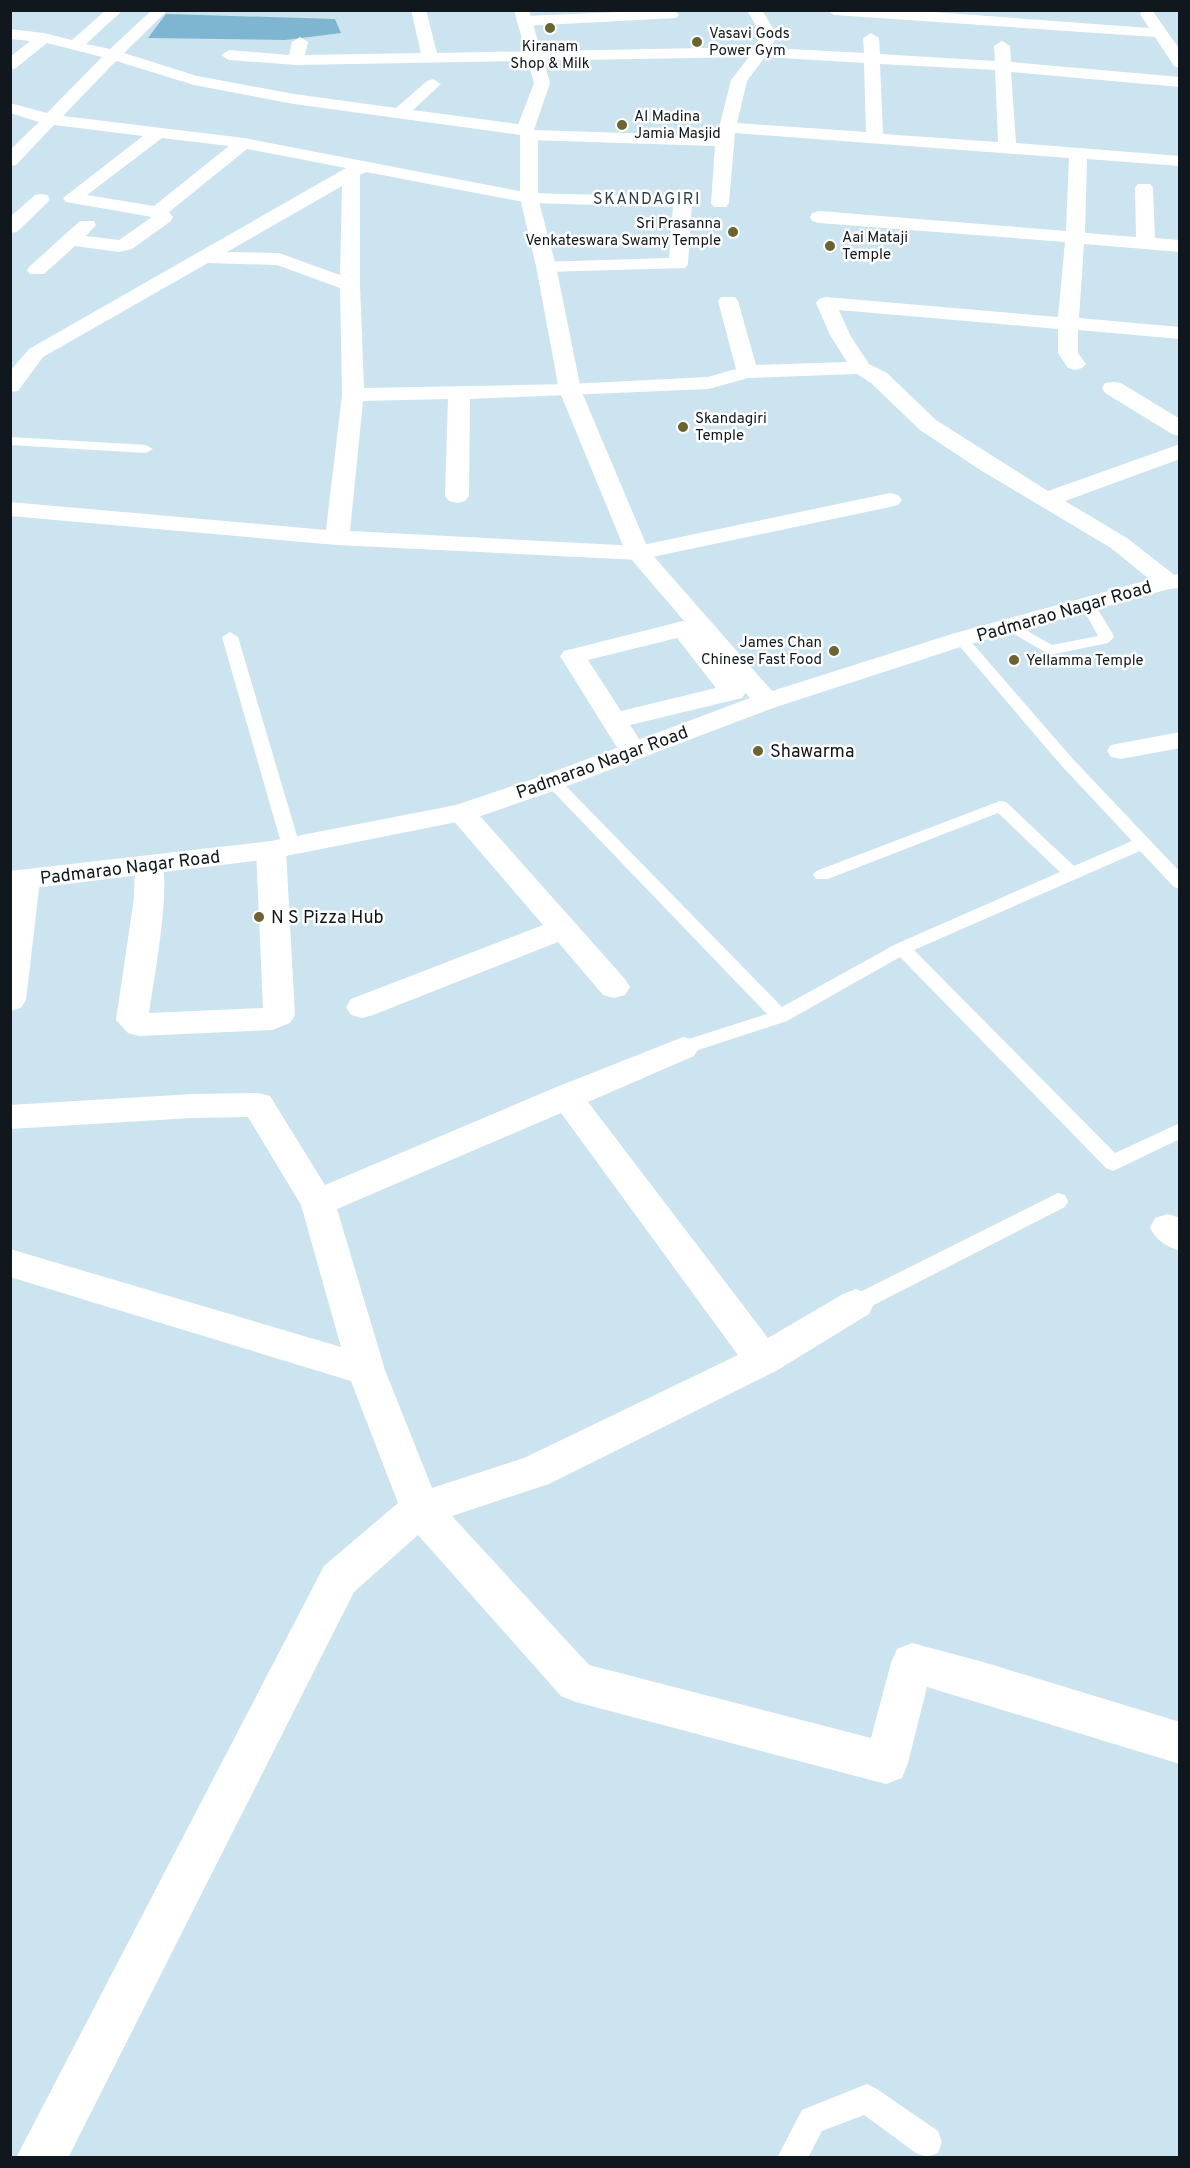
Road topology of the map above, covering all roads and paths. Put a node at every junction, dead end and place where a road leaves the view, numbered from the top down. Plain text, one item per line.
1 (116, 10) edge
2 (161, 10) edge
3 (418, 10) edge
4 (754, 10) edge
5 (834, 10) edge
6 (1145, 10) edge
7 (871, 13) junction
8 (671, 15) dead end
9 (522, 16) edge
10 (1000, 22) junction
11 (10, 34) edge
12 (1168, 36) edge
13 (44, 38) junction
14 (300, 42) dead end
15 (74, 46) junction
16 (761, 52) junction
17 (113, 55) junction
18 (229, 55) dead end
19 (535, 57) junction
20 (430, 58) junction
21 (872, 58) junction
22 (296, 60) junction
23 (334, 60) junction
24 (1179, 63) edge
25 (10, 65) edge
26 (1003, 66) junction
27 (1179, 82) edge
28 (433, 84) dead end
29 (294, 99) junction
30 (10, 108) edge
31 (400, 113) junction
32 (51, 120) junction
33 (10, 132) edge
34 (158, 133) junction
35 (527, 133) junction
36 (38, 134) junction
37 (726, 134) junction
38 (875, 138) junction
39 (244, 143) junction
40 (1007, 146) junction
41 (1078, 153) junction
42 (1179, 160) edge
43 (10, 161) edge
44 (357, 170) junction
45 (1144, 188) dead end
46 (529, 198) junction
47 (41, 199) dead end
48 (720, 203) dead end
49 (112, 204) junction
50 (158, 212) junction
51 (819, 217) dead end
52 (10, 228) edge
53 (1075, 238) junction
54 (69, 239) junction
55 (1146, 244) junction
56 (1179, 246) edge
57 (202, 257) junction
58 (546, 266) junction
59 (37, 270) dead end
60 (350, 285) junction
61 (728, 301) dead end
62 (1068, 323) junction
63 (1179, 333) edge
64 (1075, 364) dead end
65 (861, 368) junction
66 (747, 372) junction
67 (10, 386) edge
68 (1113, 388) dead end
69 (570, 390) junction
70 (459, 393) junction
71 (353, 395) junction
72 (1179, 429) edge
73 (10, 441) edge
74 (146, 449) dead end
75 (1179, 451) edge
76 (457, 496) dead end
77 (1048, 499) junction
78 (890, 500) dead end
79 (10, 509) edge
80 (337, 538) junction
81 (638, 554) junction
82 (1176, 586) edge
83 (1088, 604) junction
84 (1010, 627) junction
85 (230, 637) dead end
86 (961, 639) junction
87 (767, 701) junction
88 (614, 721) junction
89 (1179, 740) edge
90 (633, 751) junction
91 (1121, 751) dead end
92 (552, 782) junction
93 (462, 813) junction
94 (1143, 843) junction
95 (281, 848) junction
96 (150, 865) junction
97 (822, 875) dead end
98 (1073, 875) junction
99 (18, 880) edge
100 (1179, 883) edge
101 (563, 929) junction
102 (902, 948) junction
103 (614, 987) dead end
104 (10, 1000) edge
105 (362, 1007) dead end
106 (780, 1016) junction
107 (683, 1048) joint
108 (566, 1096) junction
109 (10, 1117) edge
110 (1179, 1130) edge
111 (1058, 1202) dead end
112 (318, 1203) junction
113 (10, 1263) edge
114 (856, 1304) joint
115 (763, 1360) junction
116 (366, 1370) junction
117 (420, 1509) junction
118 (1179, 1743) edge
119 (927, 2142) dead end
120 (40, 2157) edge
121 (792, 2157) edge

1 - 15 street
2 - 17 street
3 - 20 street
4 - 16 street
5 - 7 street
6 - 12 street
7 - 10 street
7 - 21 street
8 - 9 street
9 - 19 street
10 - 12 street
10 - 26 street
11 - 13 street
12 - 24 street
13 - 15 street
13 - 25 street
14 - 22 street
15 - 17 street
16 - 19 street
16 - 21 street
16 - 37 street
17 - 29 street
17 - 32 street
18 - 22 street
19 - 20 street
19 - 35 street
20 - 23 street
21 - 26 street
21 - 38 street
22 - 23 street
23 - 29 street
26 - 27 street
26 - 40 street
28 - 31 street
29 - 31 street
30 - 32 street
31 - 35 street
32 - 34 street
32 - 36 street
33 - 36 street
34 - 39 street
34 - 49 street
35 - 37 street
35 - 46 street
36 - 43 street
37 - 38 street
37 - 48 street
38 - 40 street
39 - 44 street
39 - 50 street
40 - 41 street
41 - 42 street
41 - 53 street
44 - 46 street
44 - 57 street
44 - 60 street
45 - 55 street
46 - 58 street
46 - 58 street
47 - 52 street
49 - 50 street
49 - 54 street
50 - 54 street
51 - 53 street
53 - 55 street
53 - 62 street
54 - 59 street
55 - 56 street
57 - 60 street
57 - 67 street
58 - 69 street
60 - 71 street
61 - 66 street
62 - 63 street
62 - 64 street
62 - 65 street
65 - 66 street
65 - 77 street
66 - 69 street
68 - 72 street
69 - 70 street
69 - 81 street
70 - 71 street
70 - 76 street
71 - 80 street
73 - 74 lane
75 - 77 street
77 - 82 street
78 - 81 street
79 - 80 street
80 - 81 street
81 - 87 street
82 - 83 street, Padmarao Nagar Road
83 - 84 street, Padmarao Nagar Road
83 - 84 lane
84 - 86 street, Padmarao Nagar Road
85 - 95 lane
86 - 87 street, Padmarao Nagar Road
86 - 94 lane
87 - 90 street, Padmarao Nagar Road
88 - 88 street
88 - 90 street
89 - 91 street
90 - 92 street, Padmarao Nagar Road
92 - 93 street, Padmarao Nagar Road
92 - 106 lane
93 - 95 street, Padmarao Nagar Road
93 - 101 street
94 - 98 lane
94 - 100 lane
95 - 96 street, Padmarao Nagar Road
95 - 96 street
96 - 99 street, Padmarao Nagar Road
97 - 98 lane
98 - 102 lane
99 - 104 street
101 - 103 street
101 - 105 street
102 - 106 lane
102 - 110 lane
106 - 107 lane
107 - 108 street
108 - 112 street
108 - 115 street
109 - 112 street
111 - 114 lane
112 - 116 street
113 - 116 street
114 - 115 street
115 - 117 street
116 - 117 street
117 - 118 street
117 - 120 street
119 - 121 lane

